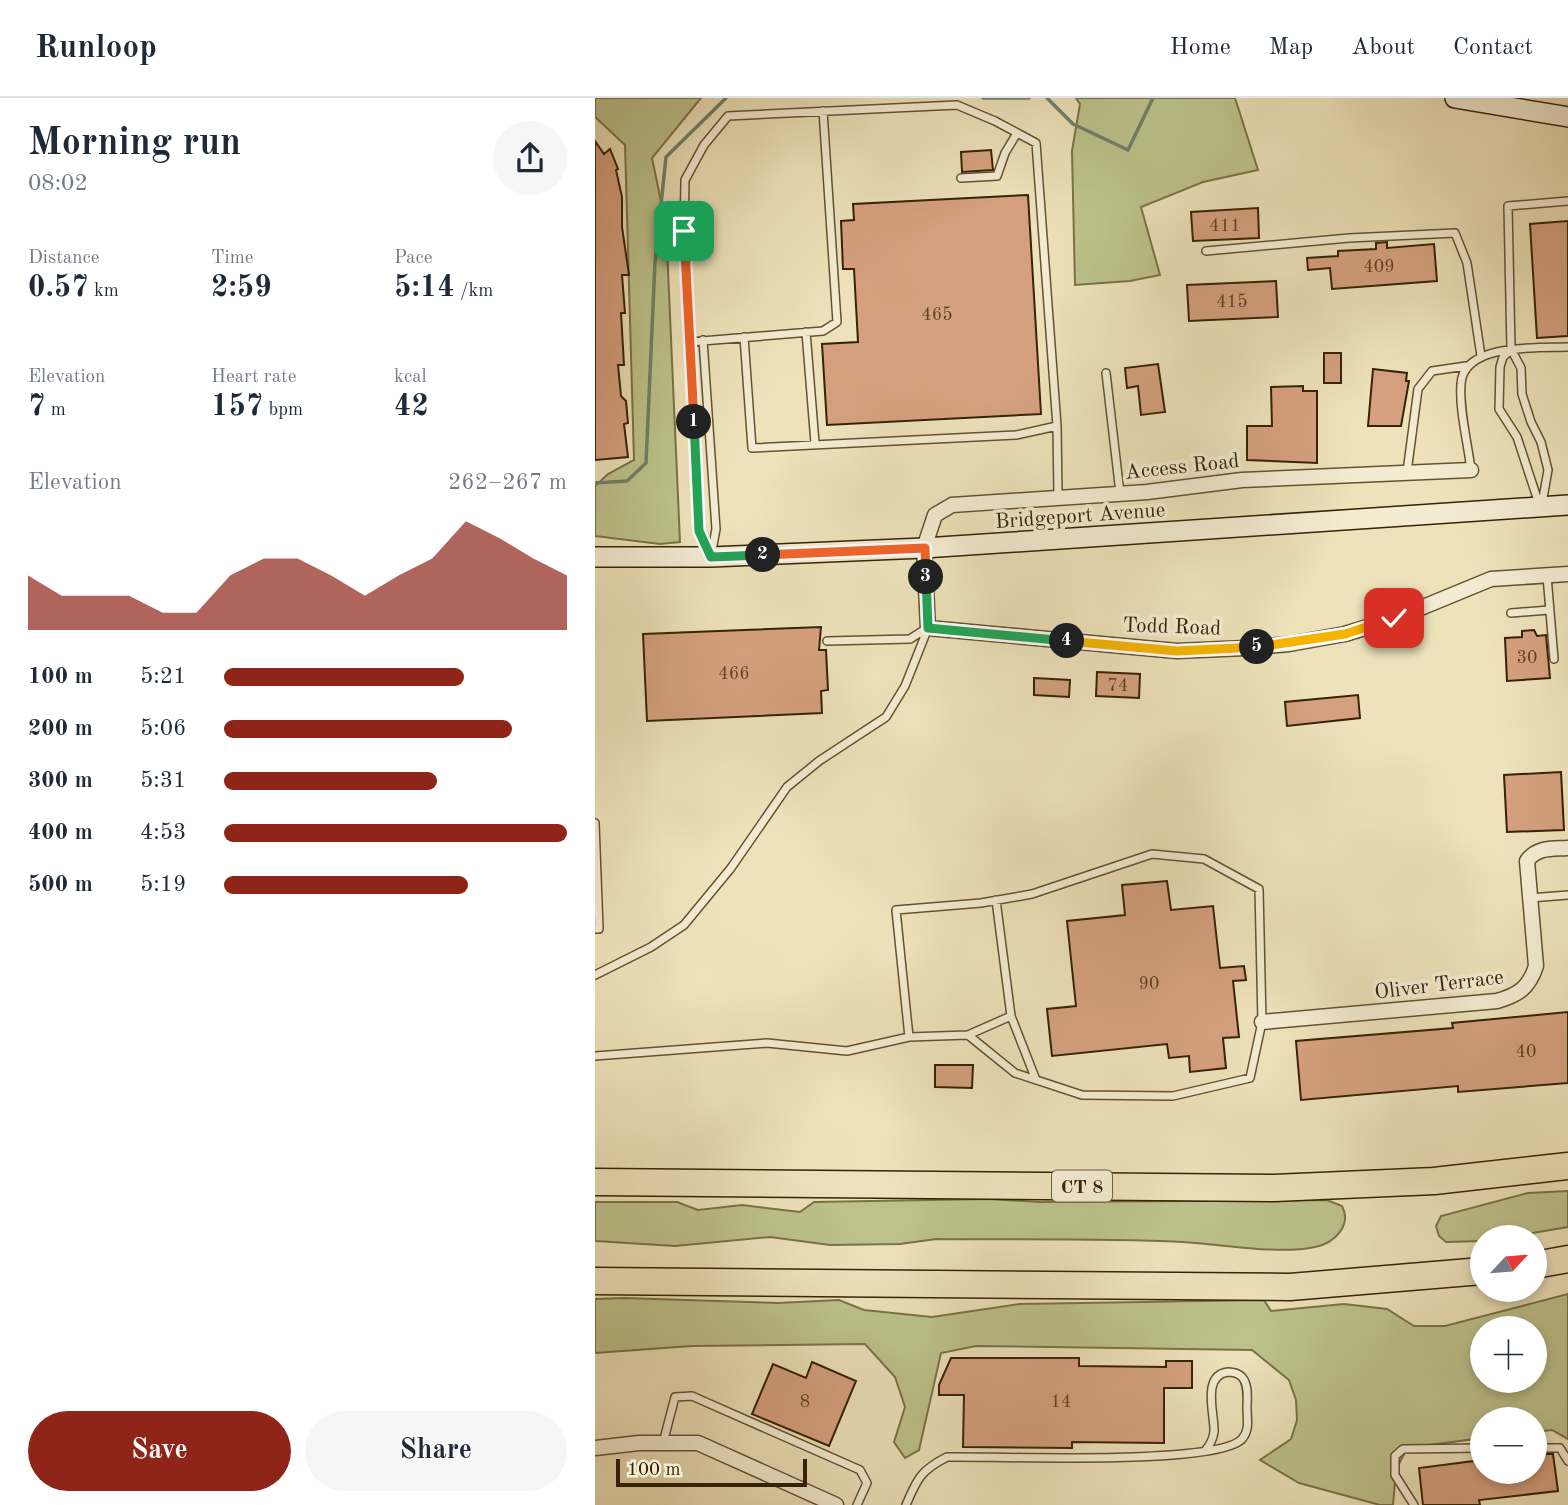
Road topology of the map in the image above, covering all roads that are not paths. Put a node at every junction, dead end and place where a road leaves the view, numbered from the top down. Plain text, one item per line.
1 (1455, 98) edge
2 (823, 111) junction
3 (1568, 117) edge
4 (1017, 133) junction
5 (961, 178) dead end
6 (1568, 201) edge
7 (1206, 251) dead end
8 (806, 332) junction
9 (744, 337) junction
10 (703, 340) junction
11 (690, 342) junction
12 (1568, 347) edge
13 (1511, 349) junction
14 (1481, 356) junction
15 (1466, 366) junction
16 (1106, 373) dead end
17 (1056, 426) junction
18 (815, 443) junction
19 (1471, 470) joint
20 (1407, 473) junction
21 (1120, 493) junction
22 (1058, 496) junction
23 (1568, 505) edge
24 (1541, 508) junction
25 (925, 548) junction
26 (595, 557) edge
27 (711, 557) junction
28 (1568, 574) edge
29 (1547, 575) junction
30 (1549, 610) junction
31 (1510, 613) dead end
32 (928, 628) junction
33 (827, 641) dead end
34 (1554, 659) dead end
35 (595, 823) edge
36 (1568, 848) edge
37 (1568, 895) edge
38 (1530, 898) junction
39 (996, 900) junction
40 (595, 929) edge
41 (595, 975) edge
42 (1011, 1016) junction
43 (1262, 1022) junction
44 (968, 1035) junction
45 (909, 1037) junction
46 (595, 1056) edge
47 (1036, 1080) junction
48 (1568, 1166) edge
49 (595, 1182) edge
50 (1568, 1259) edge
51 (1547, 1263) edge
52 (1470, 1272) edge
53 (595, 1281) edge
54 (663, 1444) junction
55 (595, 1448) edge
56 (1470, 1448) edge
57 (1547, 1448) edge
58 (1205, 1451) junction
59 (1568, 1461) edge
60 (836, 1505) edge
61 (857, 1505) edge
62 (907, 1505) edge
63 (1414, 1505) edge

1 - 3 main road
2 - 4 lane
2 - 8 lane
2 - 11 lane
4 - 5 lane
4 - 17 lane
6 - 13 lane
7 - 14 lane
8 - 9 lane
8 - 18 lane
9 - 10 lane
9 - 18 lane
10 - 11 lane
10 - 27 lane
11 - 27 lane
12 - 13 lane
13 - 14 lane
13 - 24 lane
13 - 24 lane
14 - 15 lane
15 - 19 lane
15 - 20 lane
16 - 21 lane
17 - 18 lane
17 - 22 lane
19 - 20 street, Access Road
20 - 21 street, Access Road
21 - 22 street, Access Road
22 - 25 street, Access Road
23 - 24 main road, Bridgeport Avenue
24 - 25 main road, Bridgeport Avenue
25 - 27 main road, Bridgeport Avenue
25 - 32 street
26 - 27 main road, Bridgeport Avenue
28 - 29 street, Todd Road
29 - 30 lane
29 - 32 street, Todd Road
30 - 31 lane
30 - 34 lane
32 - 33 lane
32 - 41 lane
35 - 40 lane
36 - 38 street, Oliver Terrace
37 - 38 lane
38 - 43 street, Oliver Terrace
39 - 42 lane
39 - 43 lane
39 - 45 lane
42 - 44 lane
42 - 47 lane
43 - 47 lane
44 - 45 lane
44 - 47 lane
45 - 46 lane
48 - 49 highway, CT 8
50 - 51 highway
52 - 53 highway
54 - 55 street
54 - 60 street
54 - 61 lane
56 - 63 lane
57 - 59 lane
58 - 58 lane
58 - 62 lane

